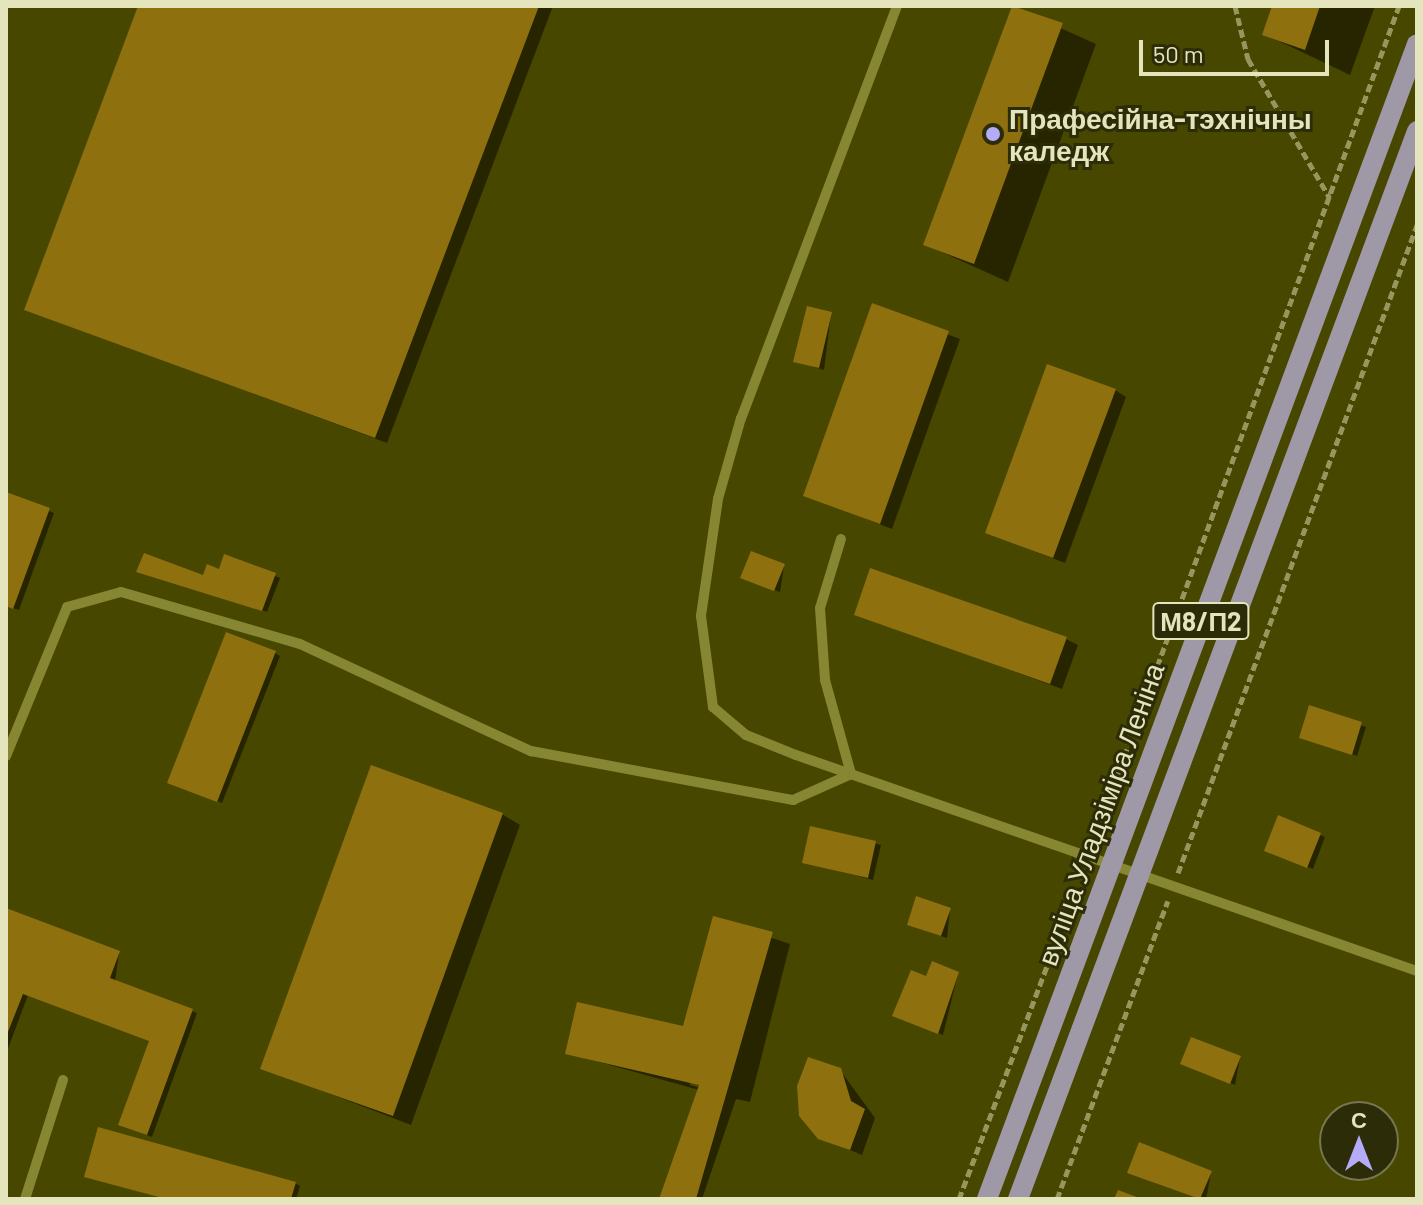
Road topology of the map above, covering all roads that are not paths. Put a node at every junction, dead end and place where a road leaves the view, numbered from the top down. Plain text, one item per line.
1 (897, 6) edge
2 (1417, 44) edge
3 (1417, 131) edge
4 (841, 539) dead end
5 (6, 756) edge
6 (851, 774) junction
7 (1112, 863) junction
8 (1139, 873) junction
9 (1417, 971) edge
10 (63, 1080) dead end
11 (25, 1199) edge
12 (987, 1199) edge
13 (1018, 1199) edge

1 - 6 lane
2 - 7 main road, вуліца Уладзіміра Леніна / М8/П2
3 - 8 main road, вуліца Уладзіміра Леніна / М8/П2
4 - 6 lane
5 - 6 lane
6 - 7 lane
7 - 8 lane
7 - 12 main road, вуліца Уладзіміра Леніна / М8/П2
8 - 9 lane
8 - 13 main road, вуліца Уладзіміра Леніна / М8/П2
10 - 11 lane

